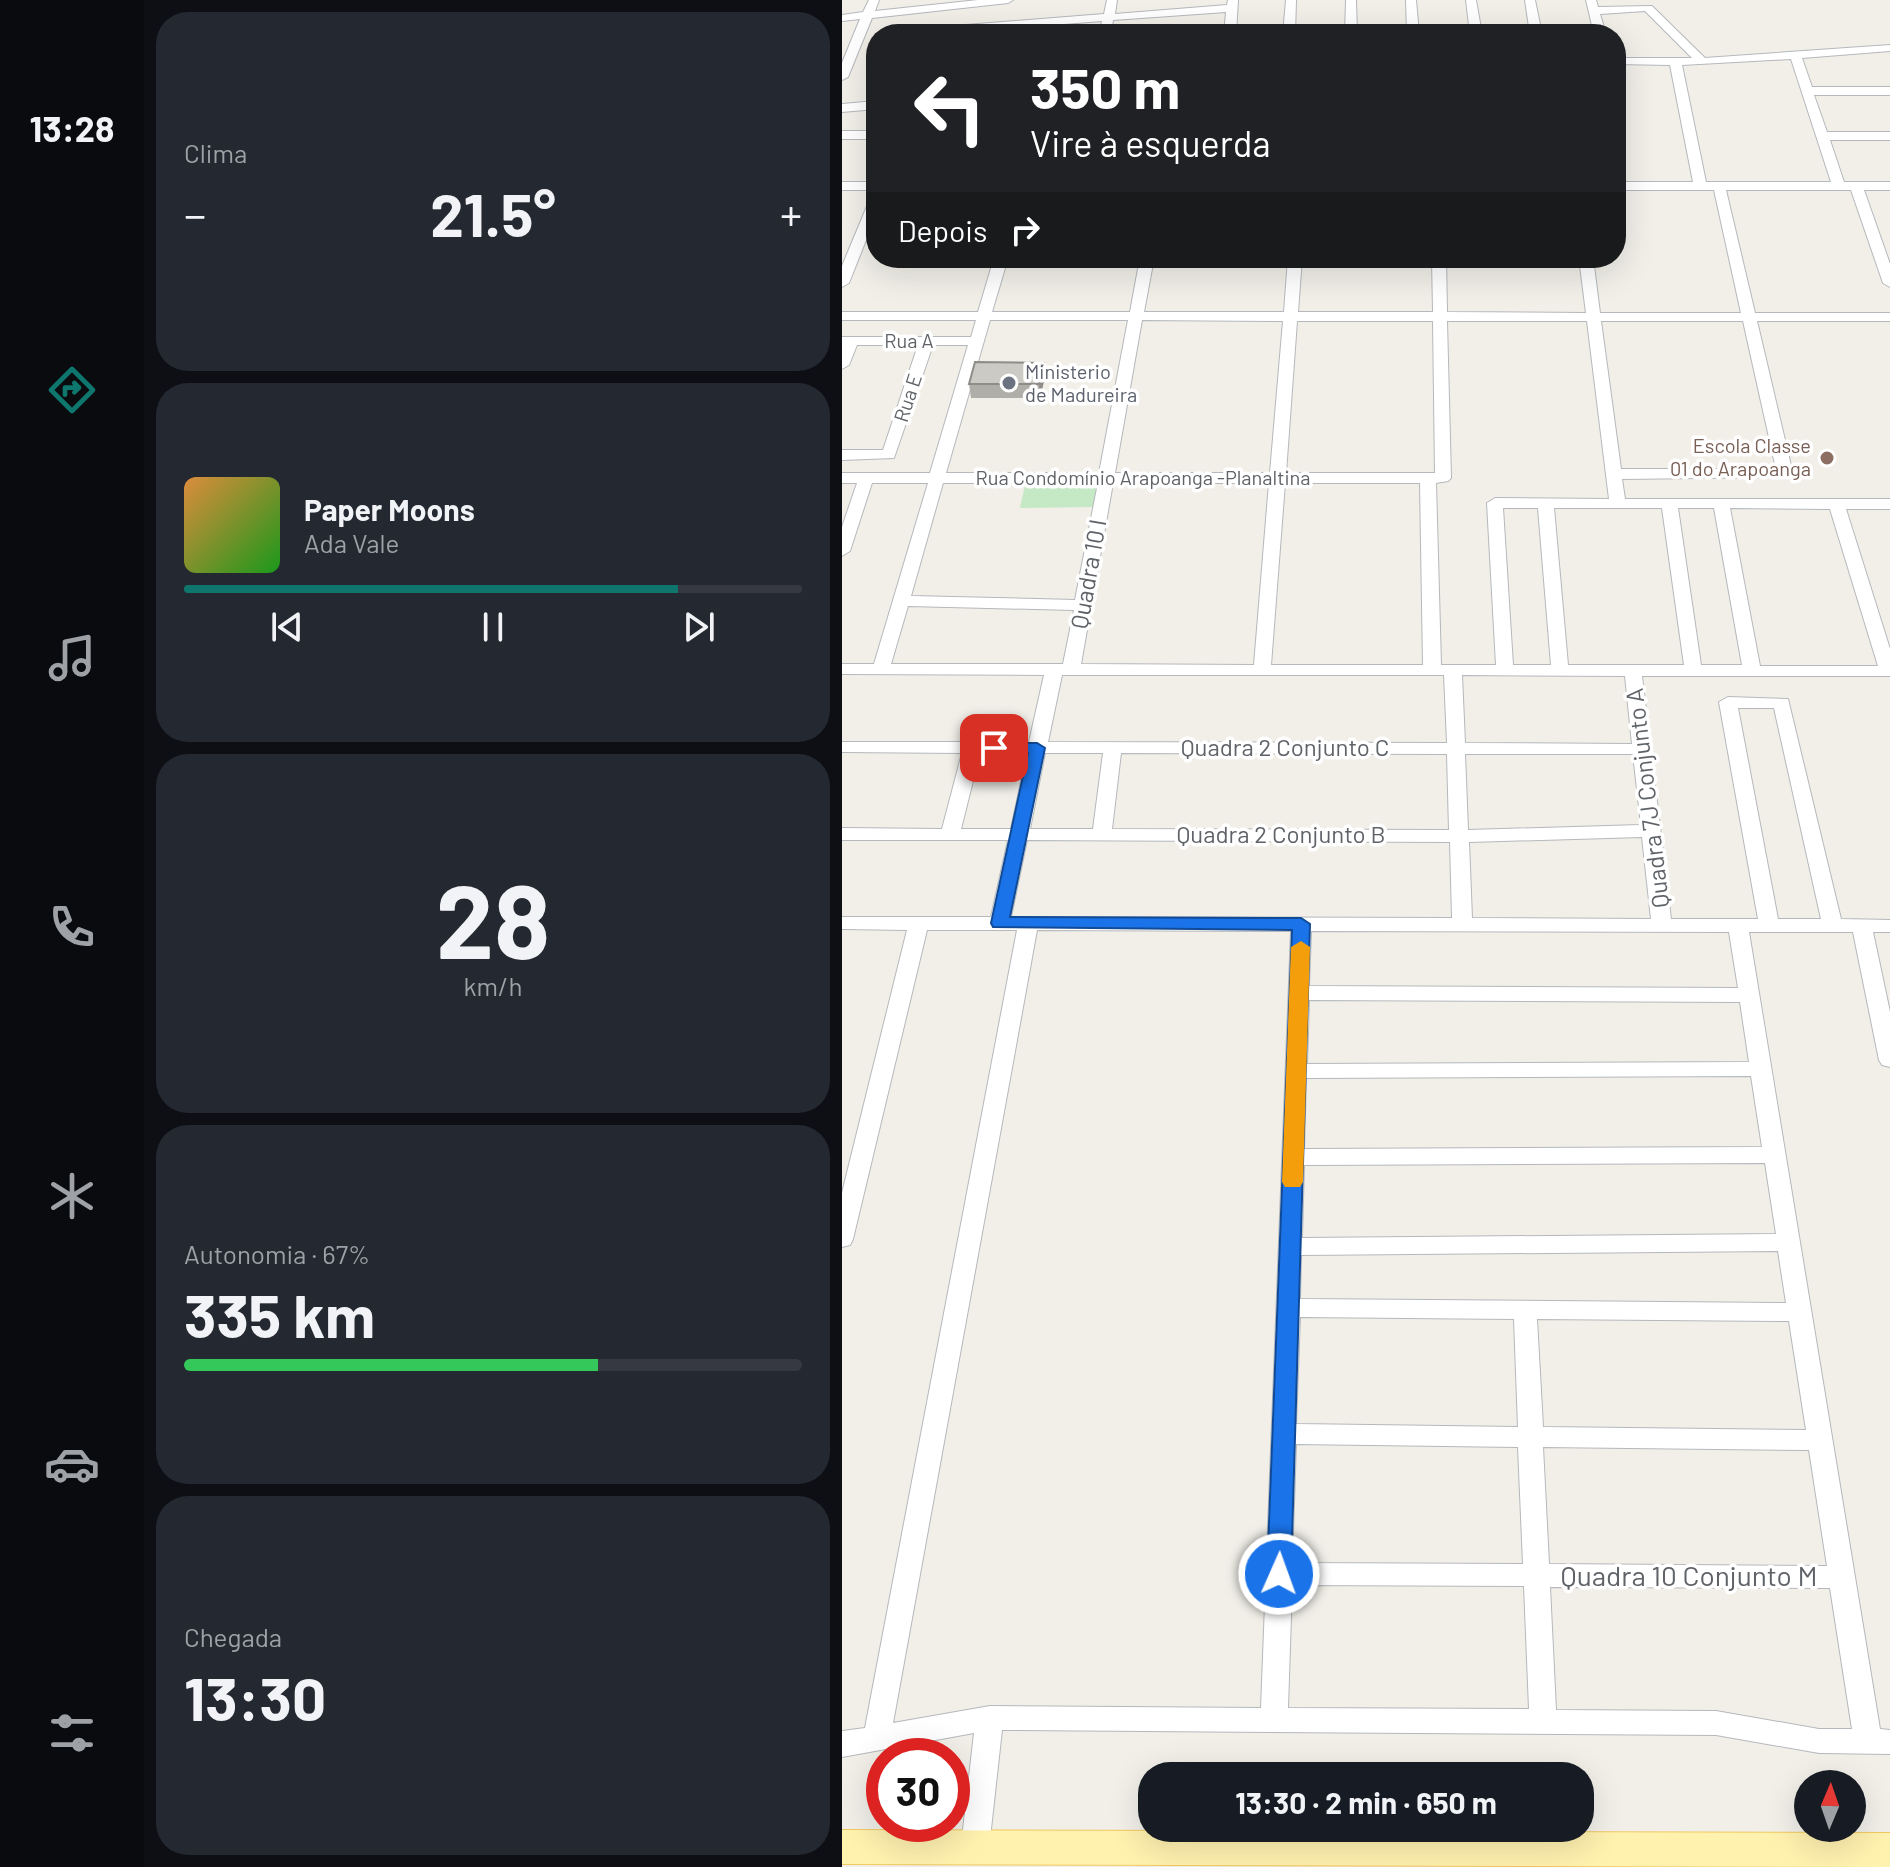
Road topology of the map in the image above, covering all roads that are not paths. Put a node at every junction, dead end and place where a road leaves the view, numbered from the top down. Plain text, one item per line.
1 (874, 0) edge
2 (1008, 0) edge
3 (1018, 0) edge
4 (1112, 0) edge
5 (1171, 0) edge
6 (1291, 0) edge
7 (1351, 0) edge
8 (1411, 0) edge
9 (1471, 0) edge
10 (1530, 0) edge
11 (932, 4) edge
12 (1233, 4) edge
13 (1592, 5) edge
14 (869, 15) junction
15 (1026, 15) dead end
16 (842, 18) edge
17 (1108, 18) junction
18 (1169, 19) junction
19 (1070, 24) edge
20 (1107, 24) edge
21 (1231, 24) edge
22 (1290, 24) edge
23 (1351, 24) edge
24 (1412, 24) edge
25 (1475, 24) edge
26 (1534, 24) edge
27 (859, 36) junction
28 (866, 36) edge
29 (1890, 48) edge
30 (1795, 55) junction
31 (1675, 60) junction
32 (1626, 61) edge
33 (845, 62) edge
34 (1702, 62) junction
35 (842, 77) edge
36 (1807, 91) junction
37 (1890, 91) edge
38 (866, 106) edge
39 (842, 108) edge
40 (842, 135) edge
41 (866, 135) edge
42 (1822, 136) junction
43 (1890, 136) edge
44 (842, 186) edge
45 (866, 186) edge
46 (1626, 186) edge
47 (1700, 186) junction
48 (1719, 186) junction
49 (1839, 186) junction
50 (1856, 186) junction
51 (1890, 186) edge
52 (866, 218) edge
53 (849, 251) edge
54 (998, 268) edge
55 (1145, 268) edge
56 (1294, 268) edge
57 (1439, 268) edge
58 (1587, 268) edge
59 (842, 283) edge
60 (1890, 283) edge
61 (842, 316) edge
62 (984, 316) junction
63 (1136, 316) junction
64 (1291, 316) junction
65 (1440, 316) junction
66 (1593, 317) junction
67 (1750, 317) junction
68 (1890, 317) edge
69 (847, 341) edge
70 (927, 341) junction
71 (977, 341) junction
72 (842, 365) edge
73 (842, 455) edge
74 (1614, 474) junction
75 (842, 478) edge
76 (866, 478) junction
77 (937, 478) junction
78 (1106, 478) junction
79 (1278, 478) junction
80 (1435, 478) junction
81 (1546, 504) junction
82 (1618, 504) junction
83 (1669, 504) junction
84 (1721, 504) junction
85 (1837, 504) junction
86 (1890, 504) edge
87 (842, 551) edge
88 (900, 601) junction
89 (1083, 605) junction
90 (842, 669) edge
91 (881, 669) junction
92 (1063, 669) junction
93 (1262, 670) junction
94 (1432, 670) junction
95 (1453, 670) junction
96 (1505, 670) junction
97 (1560, 670) junction
98 (1633, 670) junction
99 (1693, 670) junction
100 (1749, 671) junction
101 (1889, 671) edge
102 (1752, 702) junction
103 (842, 747) edge
104 (972, 748) junction
105 (1037, 748) junction
106 (1113, 748) junction
107 (1456, 749) junction
108 (1642, 749) junction
109 (1652, 831) junction
110 (842, 834) edge
111 (950, 834) junction
112 (1019, 834) junction
113 (1102, 834) junction
114 (1459, 836) junction
115 (842, 923) edge
116 (919, 923) junction
117 (1000, 923) junction
118 (1028, 923) junction
119 (1301, 924) junction
120 (1462, 924) junction
121 (1662, 925) junction
122 (1738, 925) junction
123 (1769, 925) junction
124 (1832, 925) junction
125 (1861, 925) junction
126 (1890, 926) edge
127 (1299, 993) junction
128 (1749, 995) junction
129 (1890, 1060) edge
130 (1761, 1069) junction
131 (1296, 1071) junction
132 (1775, 1155) junction
133 (1293, 1157) junction
134 (842, 1239) edge
135 (1788, 1242) junction
136 (1290, 1247) junction
137 (1288, 1308) junction
138 (1525, 1310) junction
139 (1800, 1312) junction
140 (1284, 1434) junction
141 (1531, 1437) junction
142 (1820, 1440) junction
143 (1279, 1574) junction
144 (1537, 1575) junction
145 (1842, 1577) junction
146 (990, 1718) junction
147 (1274, 1720) junction
148 (1543, 1722) junction
149 (877, 1736) junction
150 (1879, 1742) edge
151 (842, 1744) edge
152 (842, 1847) edge
153 (975, 1847) junction
154 (1890, 1850) edge

1 - 14 street
2 - 11 street
3 - 15 street
4 - 17 street
5 - 18 street
6 - 22 street
7 - 23 street
8 - 24 street
9 - 25 street
10 - 26 street
11 - 14 street
12 - 18 street
12 - 21 street
13 - 34 street
14 - 16 street
14 - 27 street
17 - 18 street
17 - 19 street
17 - 20 street
27 - 28 street
27 - 33 street
29 - 30 street
30 - 34 street
30 - 36 street
31 - 32 street
31 - 34 street
31 - 47 street
33 - 35 street
36 - 37 street
36 - 42 street
38 - 39 street
40 - 41 street
42 - 43 street
42 - 49 street
44 - 45 street
46 - 47 street
47 - 48 street
48 - 49 street
48 - 67 street
49 - 50 street
50 - 51 street
50 - 60 street
52 - 53 street
53 - 59 street
54 - 62 street
55 - 63 street, Quadra 10 I
56 - 64 street
57 - 65 street
58 - 66 street
61 - 62 street
62 - 63 street
62 - 71 street
63 - 64 street
63 - 78 street, Quadra 10 I
64 - 65 street
64 - 79 street
65 - 66 street
65 - 80 street
66 - 67 street
66 - 74 street
67 - 68 street
67 - 74 street
69 - 70 street, Rua A
69 - 72 street
70 - 71 street, Rua A
70 - 73 street, Rua E
71 - 77 street
74 - 82 street
75 - 76 street, Rua Condomínio Arapoanga -Planaltina
76 - 77 street, Rua Condomínio Arapoanga -Planaltina
76 - 87 street
77 - 78 street, Rua Condomínio Arapoanga -Planaltina
77 - 88 street
78 - 79 street, Rua Condomínio Arapoanga -Planaltina
78 - 89 street, Quadra 10 I
79 - 80 street, Rua Condomínio Arapoanga -Planaltina
79 - 93 street
80 - 94 street
81 - 82 street
81 - 96 street
81 - 97 street
82 - 83 street
83 - 84 street
83 - 99 street
84 - 85 street
84 - 100 street
85 - 86 street
85 - 101 street
88 - 89 street
88 - 91 street
89 - 92 street, Quadra 10 I
90 - 91 street
91 - 92 street
92 - 93 street
92 - 105 street, Quadra 10 I
93 - 94 street
94 - 95 street
95 - 96 street
95 - 107 street
96 - 97 street
97 - 98 street
98 - 99 street
98 - 108 street, Quadra 7J Conjunto A
99 - 100 street
100 - 101 street
100 - 102 street
102 - 123 street
102 - 124 street
103 - 104 street, Quadra 2 Conjunto C
104 - 105 street, Quadra 2 Conjunto C
104 - 111 street
105 - 106 street, Quadra 2 Conjunto C
105 - 112 street, Quadra 10 I
106 - 107 street, Quadra 2 Conjunto C
106 - 113 street
107 - 108 street, Quadra 2 Conjunto C
107 - 114 street
108 - 109 street, Quadra 7J Conjunto A
109 - 114 street, Quadra 2 Conjunto B
109 - 121 street, Quadra 7J Conjunto A
110 - 111 street, Quadra 2 Conjunto B
111 - 112 street, Quadra 2 Conjunto B
112 - 113 street, Quadra 2 Conjunto B
112 - 117 street, Quadra 10 I
113 - 114 street, Quadra 2 Conjunto B
114 - 120 street
115 - 116 street
116 - 117 street
116 - 134 street
117 - 118 street
118 - 119 street
118 - 149 street
119 - 120 street
119 - 127 street
120 - 121 street
121 - 122 street
122 - 123 street
122 - 128 street
123 - 124 street
124 - 125 street
125 - 126 street
125 - 129 street
127 - 128 street
127 - 131 street
128 - 130 street
130 - 131 street
130 - 132 street
131 - 133 street
132 - 133 street
132 - 135 street
133 - 136 street
135 - 136 street
135 - 139 street
136 - 137 street
137 - 138 street
137 - 140 street
138 - 139 street
138 - 141 street
139 - 142 street
140 - 141 street
140 - 143 street
141 - 142 street
141 - 144 street
142 - 145 street
143 - 144 street, Quadra 10 Conjunto M
143 - 147 street
144 - 145 street, Quadra 10 Conjunto M
144 - 148 street
145 - 150 street
146 - 147 street
146 - 149 street
146 - 153 street
147 - 148 street
148 - 150 street
149 - 151 street
152 - 153 main road
153 - 154 main road

